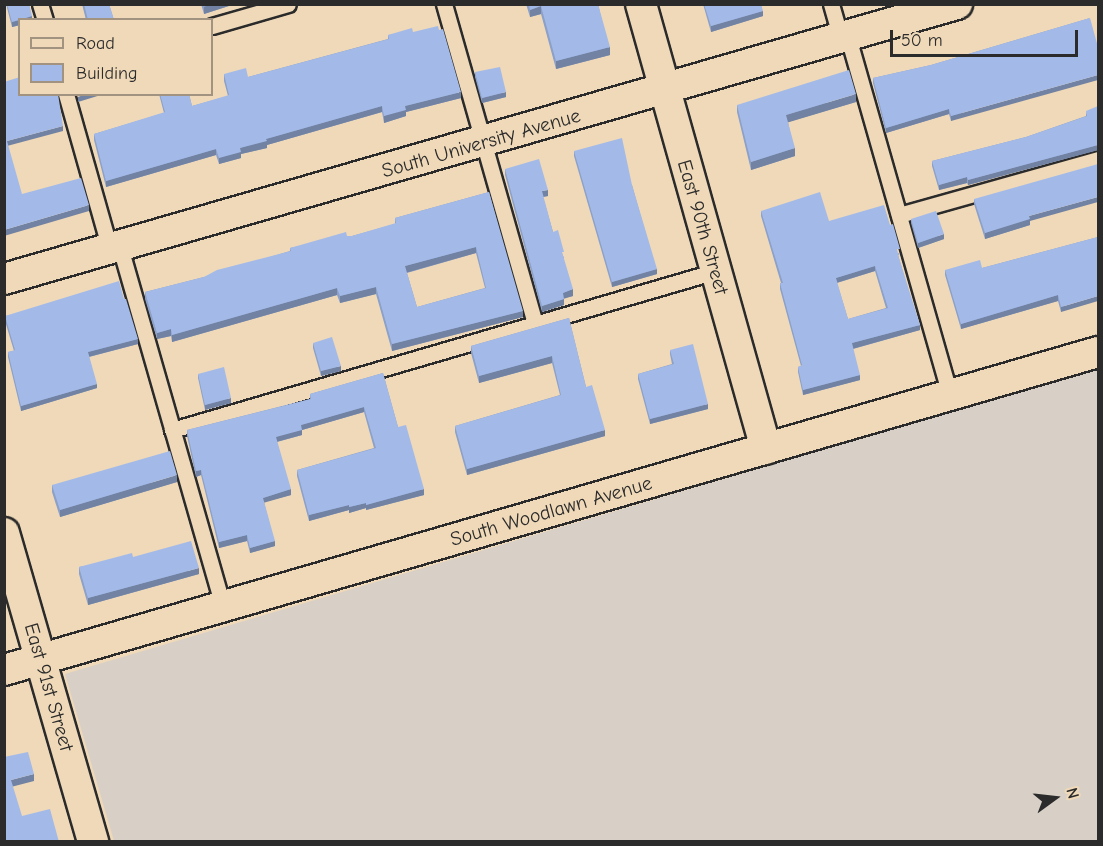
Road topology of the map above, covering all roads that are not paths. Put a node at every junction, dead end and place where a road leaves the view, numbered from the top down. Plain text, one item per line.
1 (288, 4) edge
2 (444, 4) edge
3 (641, 4) edge
4 (831, 4) edge
5 (957, 4) edge
6 (213, 26) edge
7 (845, 38) junction
8 (665, 91) junction
9 (67, 96) edge
10 (483, 143) junction
11 (1098, 159) edge
12 (899, 216) junction
13 (115, 248) junction
14 (716, 271) junction
15 (4, 279) edge
16 (535, 324) junction
17 (1098, 352) edge
18 (950, 395) junction
19 (172, 429) junction
20 (766, 449) junction
21 (4, 532) edge
22 (223, 606) junction
23 (41, 659) junction
24 (4, 670) edge
25 (93, 842) edge

1 - 6 lane
2 - 10 lane
3 - 8 street, East 90th Street
4 - 7 lane
5 - 7 street, South University Avenue
7 - 8 street, South University Avenue
7 - 12 lane
8 - 10 street, South University Avenue
8 - 14 street, East 90th Street
9 - 13 lane
10 - 13 street, South University Avenue
10 - 16 lane
11 - 12 lane
12 - 18 lane
13 - 15 street, South University Avenue
13 - 19 lane
14 - 16 lane
14 - 20 street, East 90th Street
16 - 19 lane
17 - 18 street, South Woodlawn Avenue
18 - 20 street, South Woodlawn Avenue
19 - 22 lane
20 - 22 street, South Woodlawn Avenue
21 - 23 street, East 91st Street
22 - 23 street, South Woodlawn Avenue
23 - 24 street, South Woodlawn Avenue
23 - 25 street, East 91st Street

